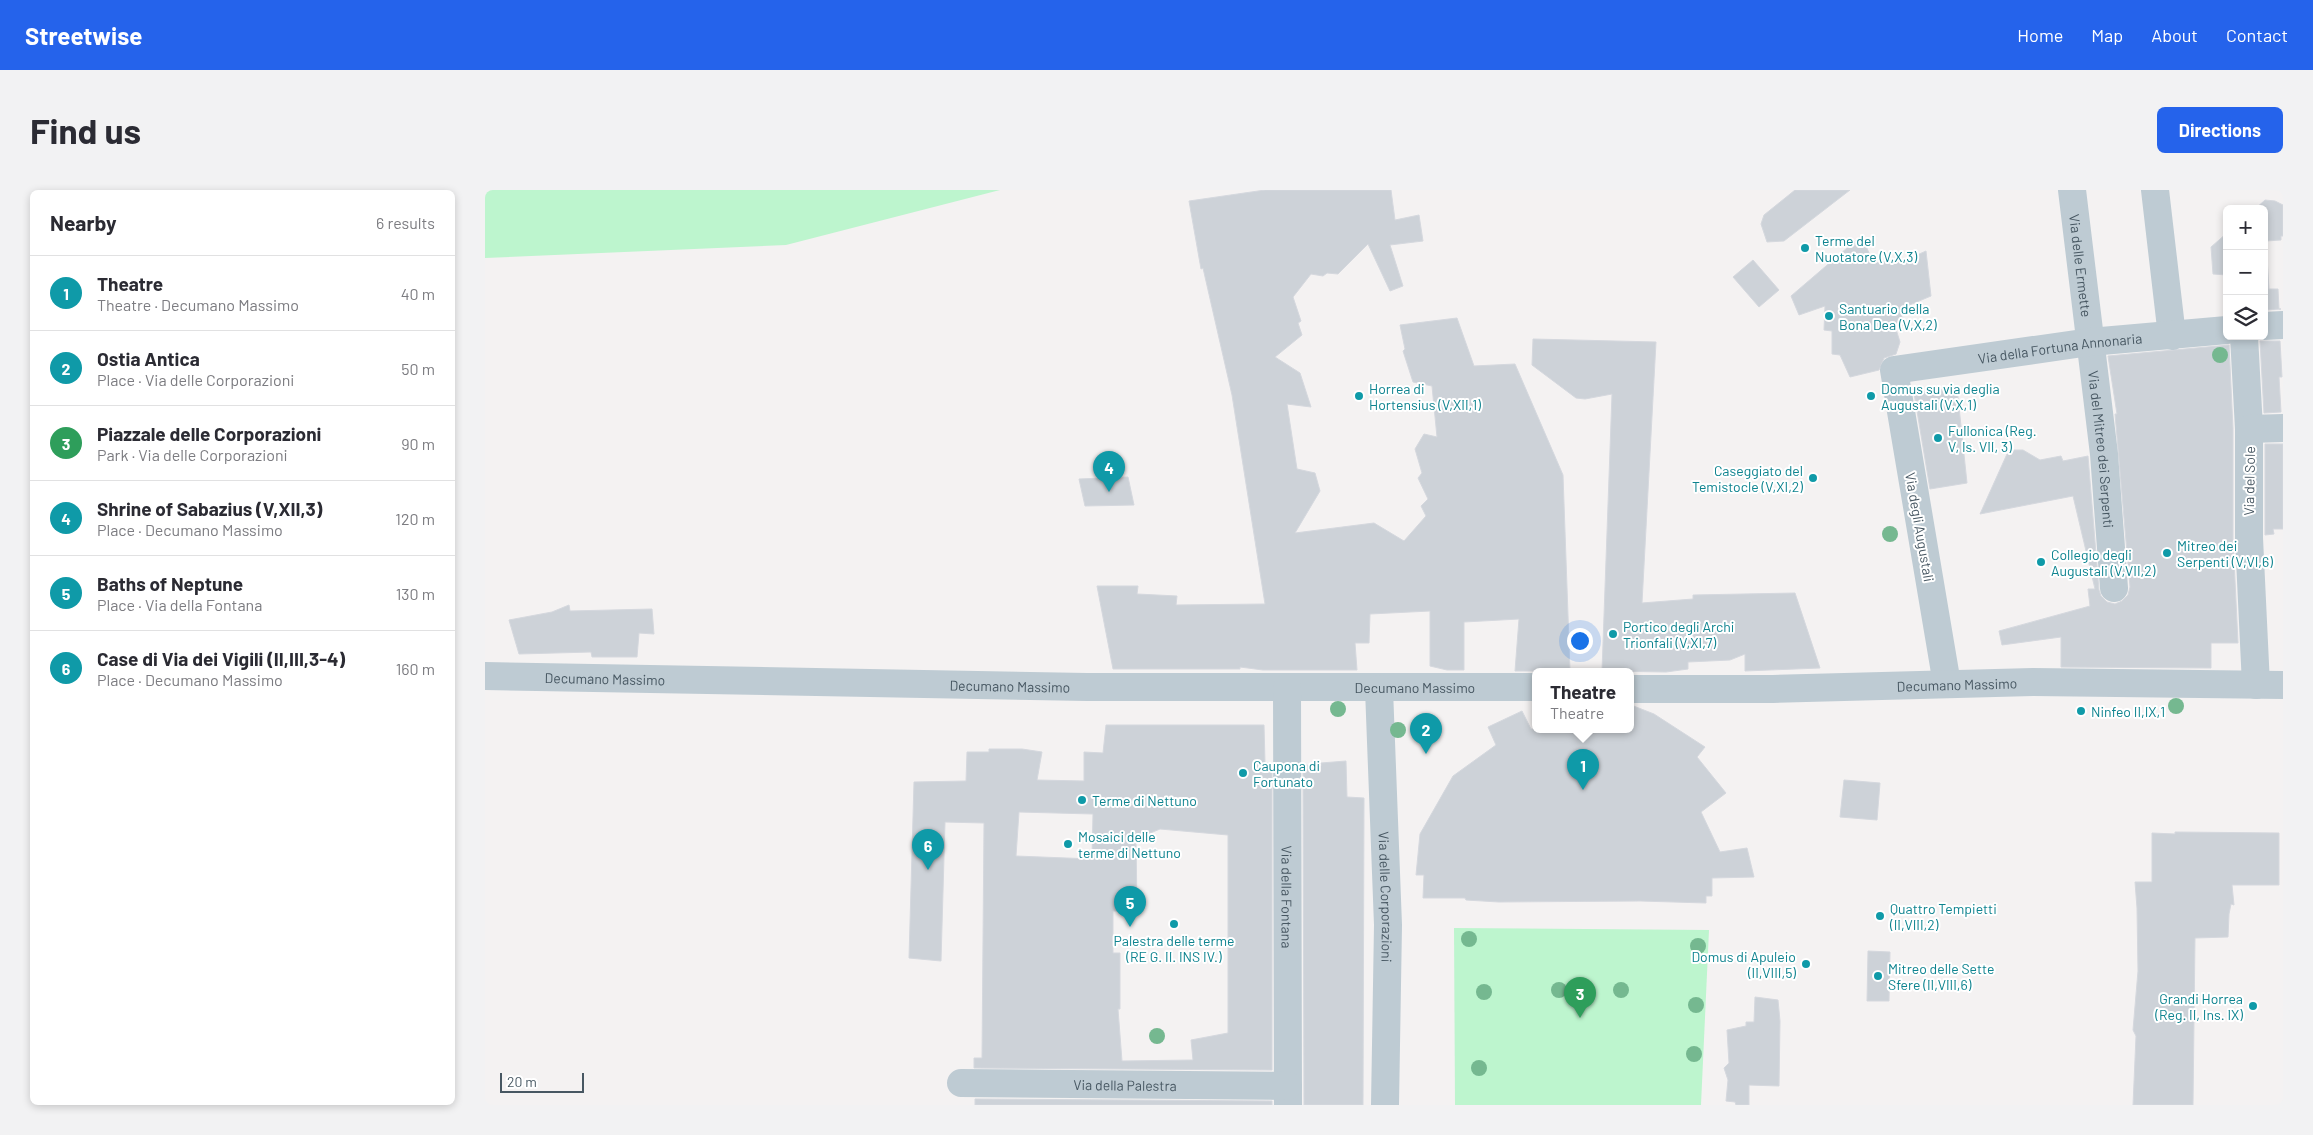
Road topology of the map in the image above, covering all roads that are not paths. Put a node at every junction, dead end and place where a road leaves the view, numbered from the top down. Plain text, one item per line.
1 (2072, 190) edge
2 (2155, 190) edge
3 (2283, 325) edge
4 (2268, 326) edge
5 (2223, 330) edge
6 (2172, 336) junction
7 (2244, 340) edge
8 (2090, 342) junction
9 (1893, 370) joint
10 (2283, 428) edge
11 (2249, 429) junction
12 (2114, 588) dead end
13 (485, 676) edge
14 (1947, 684) junction
15 (2270, 685) edge
16 (1532, 687) edge
17 (1287, 688) junction
18 (1379, 689) junction
19 (1634, 689) edge
20 (961, 1083) dead end
21 (1288, 1095) edge
22 (1385, 1105) edge

1 - 8 street, Via delle Ermette
2 - 6 street
3 - 4 street
5 - 6 street, Via della Fortuna Annonaria
6 - 8 street, Via della Fortuna Annonaria
7 - 11 street, Via del Sole
8 - 9 street, Via della Fortuna Annonaria
8 - 12 street, Via del Mitreo dei Serpenti
9 - 14 street, Via degli Augustali
10 - 11 street
11 - 15 street, Via del Sole
13 - 17 street, Decumano Massimo
14 - 15 street, Decumano Massimo
14 - 19 street, Decumano Massimo
16 - 18 street, Decumano Massimo
17 - 18 street, Decumano Massimo
17 - 21 street, Via della Fontana
18 - 22 street, Via delle Corporazioni
20 - 21 street, Via della Palestra

